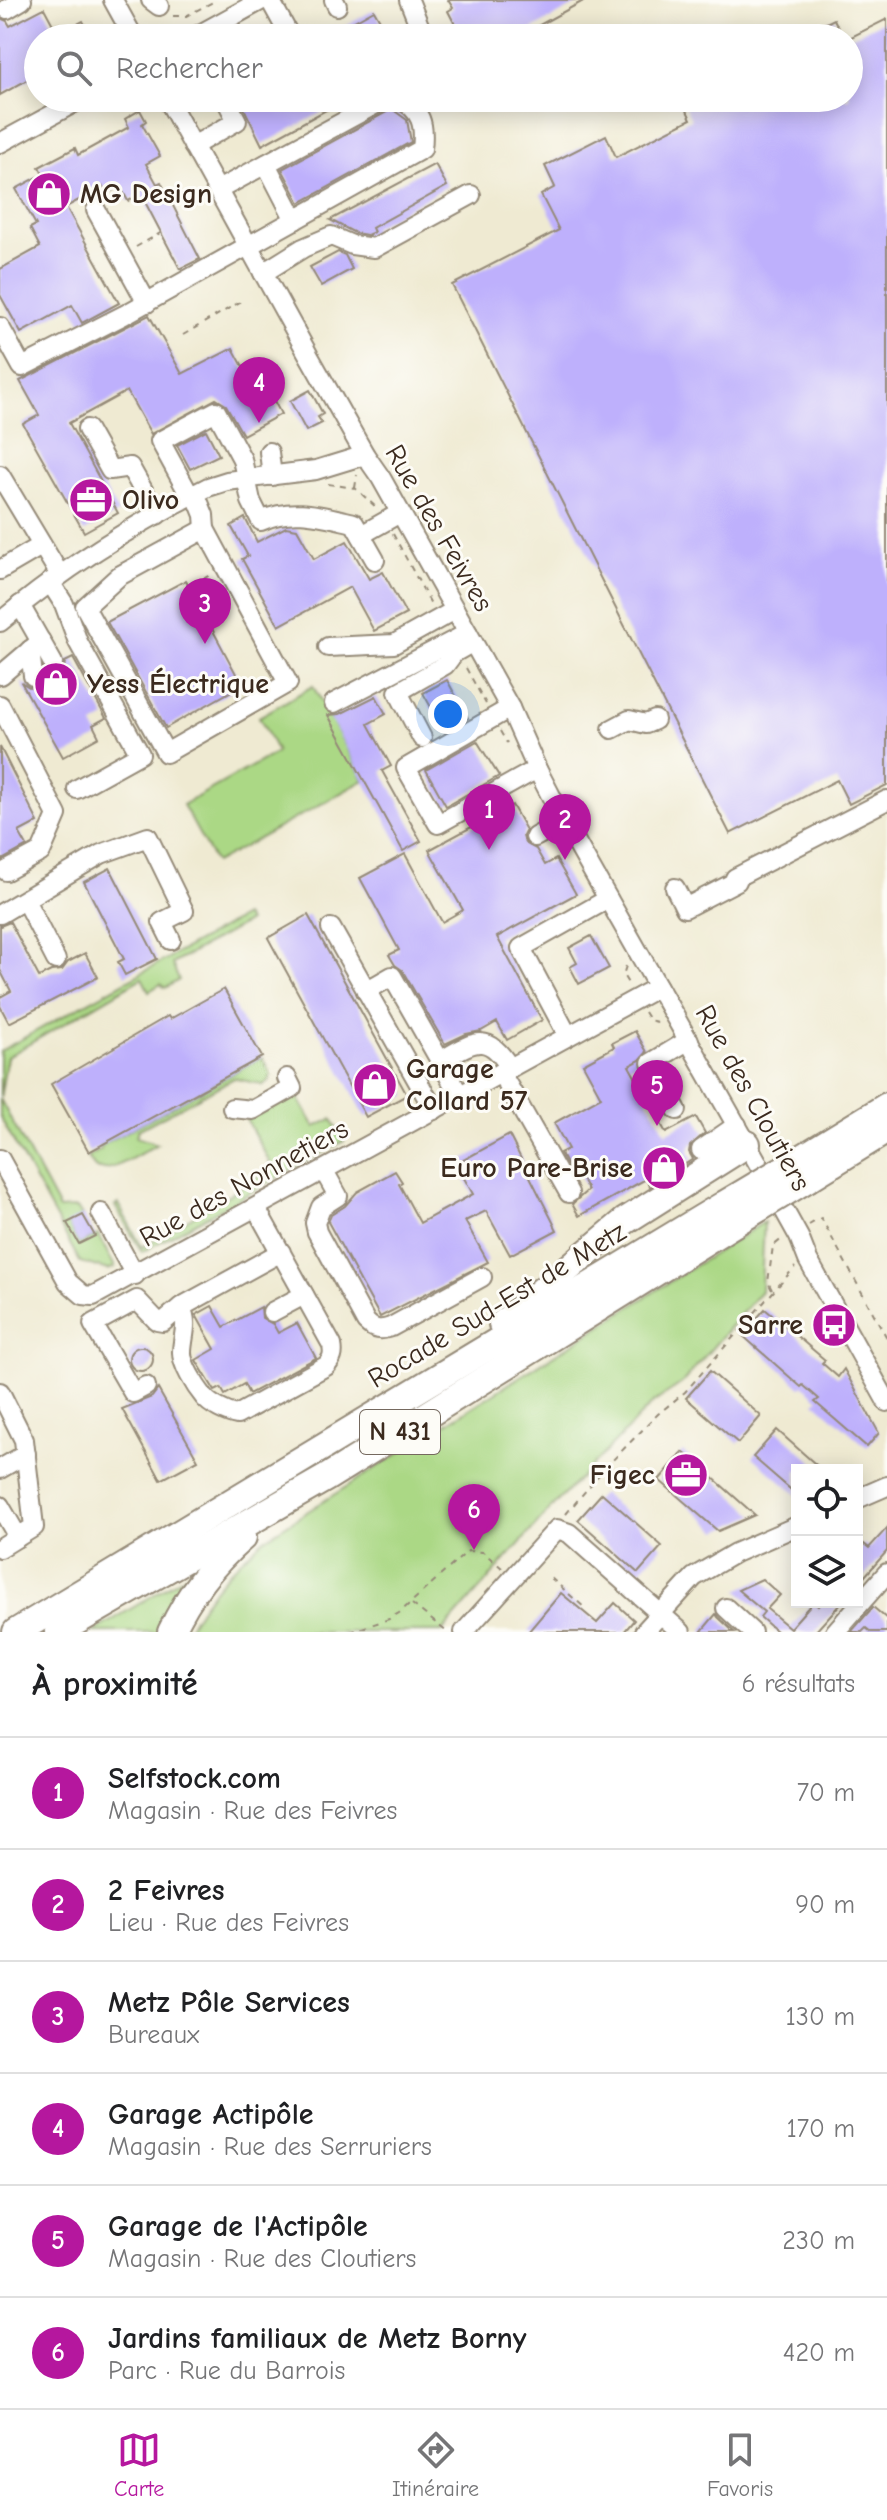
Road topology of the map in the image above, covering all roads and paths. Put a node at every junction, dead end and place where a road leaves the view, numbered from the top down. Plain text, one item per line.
1 (113, 0) edge
2 (217, 0) edge
3 (262, 0) edge
4 (270, 0) edge
5 (409, 0) edge
6 (155, 3) edge
7 (126, 24) edge
8 (218, 24) edge
9 (283, 24) edge
10 (418, 24) edge
11 (52, 112) edge
12 (175, 112) edge
13 (232, 112) edge
14 (361, 112) edge
15 (415, 112) edge
16 (0, 143) edge
17 (193, 146) junction
18 (266, 164) junction
19 (218, 190) junction
20 (471, 195) dead end
21 (96, 210) dead end
22 (295, 220) junction
23 (162, 232) dead end
24 (248, 246) junction
25 (121, 256) junction
26 (263, 273) junction
27 (240, 302) dead end
28 (147, 303) junction
29 (0, 327) edge
30 (183, 335) dead end
31 (87, 429) dead end
32 (269, 452) dead end
33 (365, 455) junction
34 (0, 475) edge
35 (272, 476) junction
36 (246, 479) junction
37 (192, 495) junction
38 (400, 513) junction
39 (157, 515) junction
40 (205, 529) junction
41 (361, 535) junction
42 (41, 546) junction
43 (375, 560) dead end
44 (225, 566) junction
45 (0, 570) edge
46 (55, 579) junction
47 (193, 585) dead end
48 (20, 605) junction
49 (455, 610) junction
50 (0, 622) edge
51 (470, 638) junction
52 (36, 646) junction
53 (328, 647) dead end
54 (53, 663) dead end
55 (1, 675) edge
56 (33, 676) dead end
57 (334, 703) dead end
58 (0, 705) edge
59 (510, 708) junction
60 (655, 720) dead end
61 (612, 729) dead end
62 (422, 738) dead end
63 (537, 769) junction
64 (77, 789) dead end
65 (887, 800) edge
66 (564, 821) junction
67 (535, 837) dead end
68 (6, 871) dead end
69 (675, 888) dead end
70 (608, 899) junction
71 (25, 900) junction
72 (0, 914) edge
73 (331, 928) dead end
74 (171, 940) dead end
75 (56, 960) dead end
76 (658, 987) junction
77 (366, 991) junction
78 (568, 1036) junction
79 (689, 1040) junction
80 (440, 1061) junction
81 (505, 1071) junction
82 (287, 1078) dead end
83 (460, 1096) junction
84 (887, 1106) edge
85 (232, 1108) dead end
86 (434, 1110) junction
87 (677, 1110) dead end
88 (887, 1130) edge
89 (742, 1135) junction
90 (701, 1150) dead end
91 (0, 1159) edge
92 (803, 1169) junction
93 (324, 1171) junction
94 (569, 1193) dead end
95 (256, 1208) junction
96 (101, 1213) dead end
97 (730, 1214) junction
98 (798, 1234) junction
99 (281, 1252) junction
100 (796, 1266) dead end
101 (135, 1275) junction
102 (482, 1277) dead end
103 (773, 1291) junction
104 (83, 1295) junction
105 (304, 1295) junction
106 (181, 1307) junction
107 (272, 1312) dead end
108 (93, 1324) junction
109 (887, 1338) edge
110 (887, 1381) edge
111 (146, 1386) dead end
112 (0, 1392) edge
113 (407, 1397) junction
114 (887, 1402) edge
115 (26, 1454) junction
116 (0, 1469) edge
117 (326, 1478) junction
118 (887, 1486) edge
119 (863, 1496) edge
120 (0, 1506) edge
121 (557, 1529) junction
122 (791, 1529) edge
123 (18, 1537) junction
124 (0, 1548) edge
125 (887, 1573) edge
126 (512, 1577) junction
127 (551, 1578) dead end
128 (411, 1603) junction
129 (726, 1608) dead end
130 (586, 1609) dead end
131 (660, 1614) junction
132 (18, 1630) edge
133 (58, 1632) edge
134 (171, 1632) edge
135 (350, 1632) edge
136 (447, 1632) edge
137 (464, 1632) edge
138 (644, 1632) edge
139 (681, 1632) edge
140 (752, 1632) edge
141 (835, 1632) edge

1 - 7 street
2 - 6 path
3 - 8 street
4 - 9 street
5 - 10 street
11 - 16 street
12 - 17 street, Rue des Feivres
13 - 17 street
14 - 18 street
15 - 22 street
17 - 19 street, Rue des Feivres
18 - 19 street
18 - 22 street
19 - 24 street, Rue des Feivres
20 - 26 street
21 - 25 street
22 - 24 street
23 - 25 path
24 - 26 street, Rue des Feivres
24 - 28 street
25 - 28 street
26 - 33 street, Rue des Feivres
27 - 30 path
28 - 29 street
31 - 39 street
32 - 35 street
33 - 35 street
33 - 38 street, Rue des Feivres
34 - 42 street
35 - 36 street
36 - 37 street
36 - 37 street
36 - 41 street
37 - 39 street
37 - 40 street
38 - 41 street
38 - 49 street, Rue des Feivres
39 - 46 street
40 - 44 street
40 - 44 street
41 - 43 street
42 - 45 street
42 - 46 street
44 - 47 path
46 - 48 street
46 - 64 street
48 - 50 street
48 - 52 street
49 - 51 street, Rue des Feivres
49 - 53 street
51 - 57 street
51 - 59 street, Rue des Feivres
51 - 62 street
52 - 54 street
52 - 55 street
52 - 56 street
58 - 68 street
59 - 63 street, Rue des Feivres
59 - 63 street
60 - 61 street
63 - 66 street, Rue des Feivres
65 - 69 street
66 - 67 street
66 - 70 street, Rue des Feivres
70 - 76 street, Rue des Feivres
70 - 78 street
71 - 72 street
71 - 74 street
71 - 75 street
73 - 77 street
76 - 78 street, Rue des Nonnetiers
76 - 79 street, Rue des Cloutiers
77 - 80 street
77 - 86 street
78 - 81 street, Rue des Nonnetiers
79 - 87 street
79 - 89 street, Rue des Cloutiers
80 - 81 street
80 - 83 street
81 - 83 street, Rue des Nonnetiers
81 - 94 street
82 - 85 street
83 - 86 street, Rue des Nonnetiers
84 - 92 highway, Rocade Sud-Est de Metz / N 431
86 - 93 street, Rue des Nonnetiers
88 - 92 highway, Rocade Sud-Est de Metz / N 431
89 - 90 street
89 - 98 street, Rue des Cloutiers
89 - 113 highway
91 - 104 street
92 - 97 highway, Rocade Sud-Est de Metz / N 431, bridge
93 - 95 street, Rue des Nonnetiers
93 - 102 street
95 - 99 street
95 - 101 street, Rue des Nonnetiers
96 - 101 street
97 - 113 highway, Rocade Sud-Est de Metz / N 431
97 - 117 highway, Rocade Sud-Est de Metz / N 431
98 - 103 path
98 - 109 path
98 - 110 street, Rue des Cloutiers
98 - 114 street, Rue des Cloutiers
99 - 105 street
99 - 106 street
100 - 103 path
101 - 104 street, Rue des Nonnetiers
103 - 121 path
104 - 108 street
105 - 106 street
105 - 107 street
106 - 108 street
108 - 111 street
112 - 115 street
113 - 132 highway, Rocade Sud-Est de Metz / N 431
115 - 116 street
115 - 123 street
117 - 133 highway, Rocade Sud-Est de Metz / N 431
117 - 134 highway
118 - 119 street
120 - 123 street
121 - 126 street
121 - 131 street
122 - 131 street
123 - 124 street
125 - 141 street
126 - 128 path
126 - 137 street
127 - 130 path
128 - 135 path
128 - 136 path
129 - 140 street
131 - 138 street
131 - 139 street

